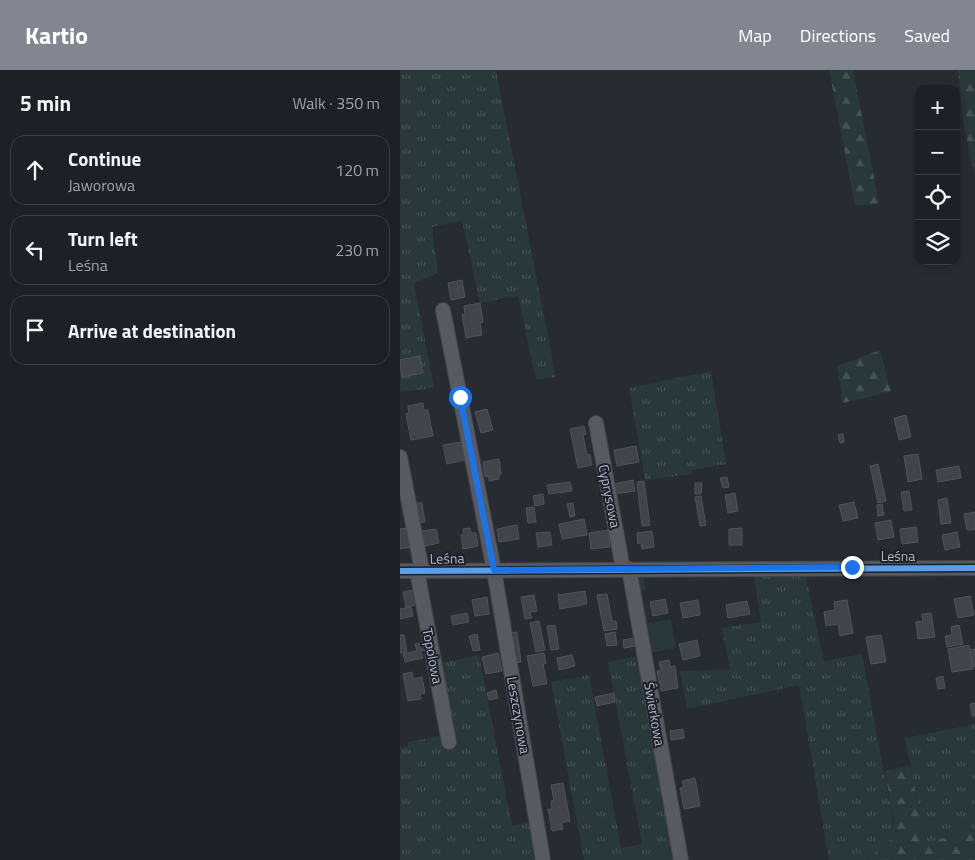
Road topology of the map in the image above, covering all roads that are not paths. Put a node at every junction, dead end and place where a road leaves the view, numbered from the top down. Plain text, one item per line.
1 (443, 310) dead end
2 (596, 422) dead end
3 (400, 457) edge
4 (975, 568) edge
5 (626, 569) junction
6 (494, 570) junction
7 (400, 571) edge
8 (420, 571) junction
9 (449, 742) dead end
10 (543, 860) edge
11 (681, 860) edge

1 - 6 street, Leszczynowa
2 - 5 street, Cyprysowa
3 - 8 street, Topolowa
4 - 5 street, Leśna
5 - 6 street, Leśna
5 - 11 street, Świerkowa
6 - 8 street, Leśna
6 - 10 street, Leszczynowa
7 - 8 street, Leśna
8 - 9 street, Topolowa

